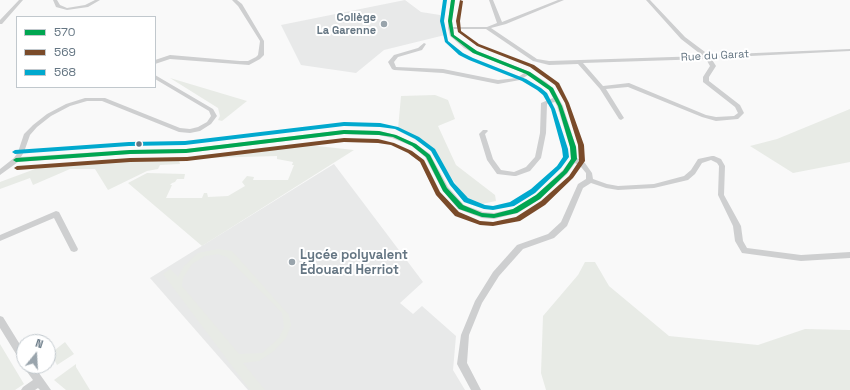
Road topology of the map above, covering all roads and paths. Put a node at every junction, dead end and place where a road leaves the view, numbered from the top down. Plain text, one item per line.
1 (21, 0) edge
2 (55, 0) edge
3 (98, 0) edge
4 (234, 0) edge
5 (453, 0) edge
6 (491, 0) edge
7 (562, 0) edge
8 (648, 0) edge
9 (0, 23) edge
10 (500, 24) junction
11 (450, 28) junction
12 (487, 28) junction
13 (424, 44) dead end
14 (850, 50) edge
15 (708, 57) junction
16 (156, 62) edge
17 (580, 63) junction
18 (528, 73) junction
19 (156, 78) edge
20 (602, 88) junction
21 (557, 99) junction
22 (621, 118) dead end
23 (485, 131) dead end
24 (16, 160) junction
25 (574, 160) junction
26 (0, 173) edge
27 (590, 180) junction
28 (0, 238) edge
29 (74, 249) dead end
30 (850, 255) edge
31 (0, 320) edge
32 (16, 346) edge
33 (33, 374) edge
34 (38, 382) junction
35 (26, 390) edge
36 (46, 390) edge
37 (476, 390) edge

1 - 9 street
2 - 3 street
4 - 16 street
5 - 11 street
6 - 10 street
7 - 10 street
8 - 15 street
10 - 12 street
11 - 12 street
11 - 18 street
12 - 17 street, Rue du Garat
13 - 18 street
14 - 15 street, Rue du Garat
15 - 17 street, Rue du Garat
15 - 20 street
17 - 20 street
18 - 21 street
19 - 24 street
20 - 22 street
21 - 23 street
21 - 25 street
24 - 25 street
24 - 26 street
25 - 27 street
27 - 30 street
27 - 37 street
28 - 29 street
31 - 32 street
33 - 34 street
34 - 35 street
34 - 36 street

